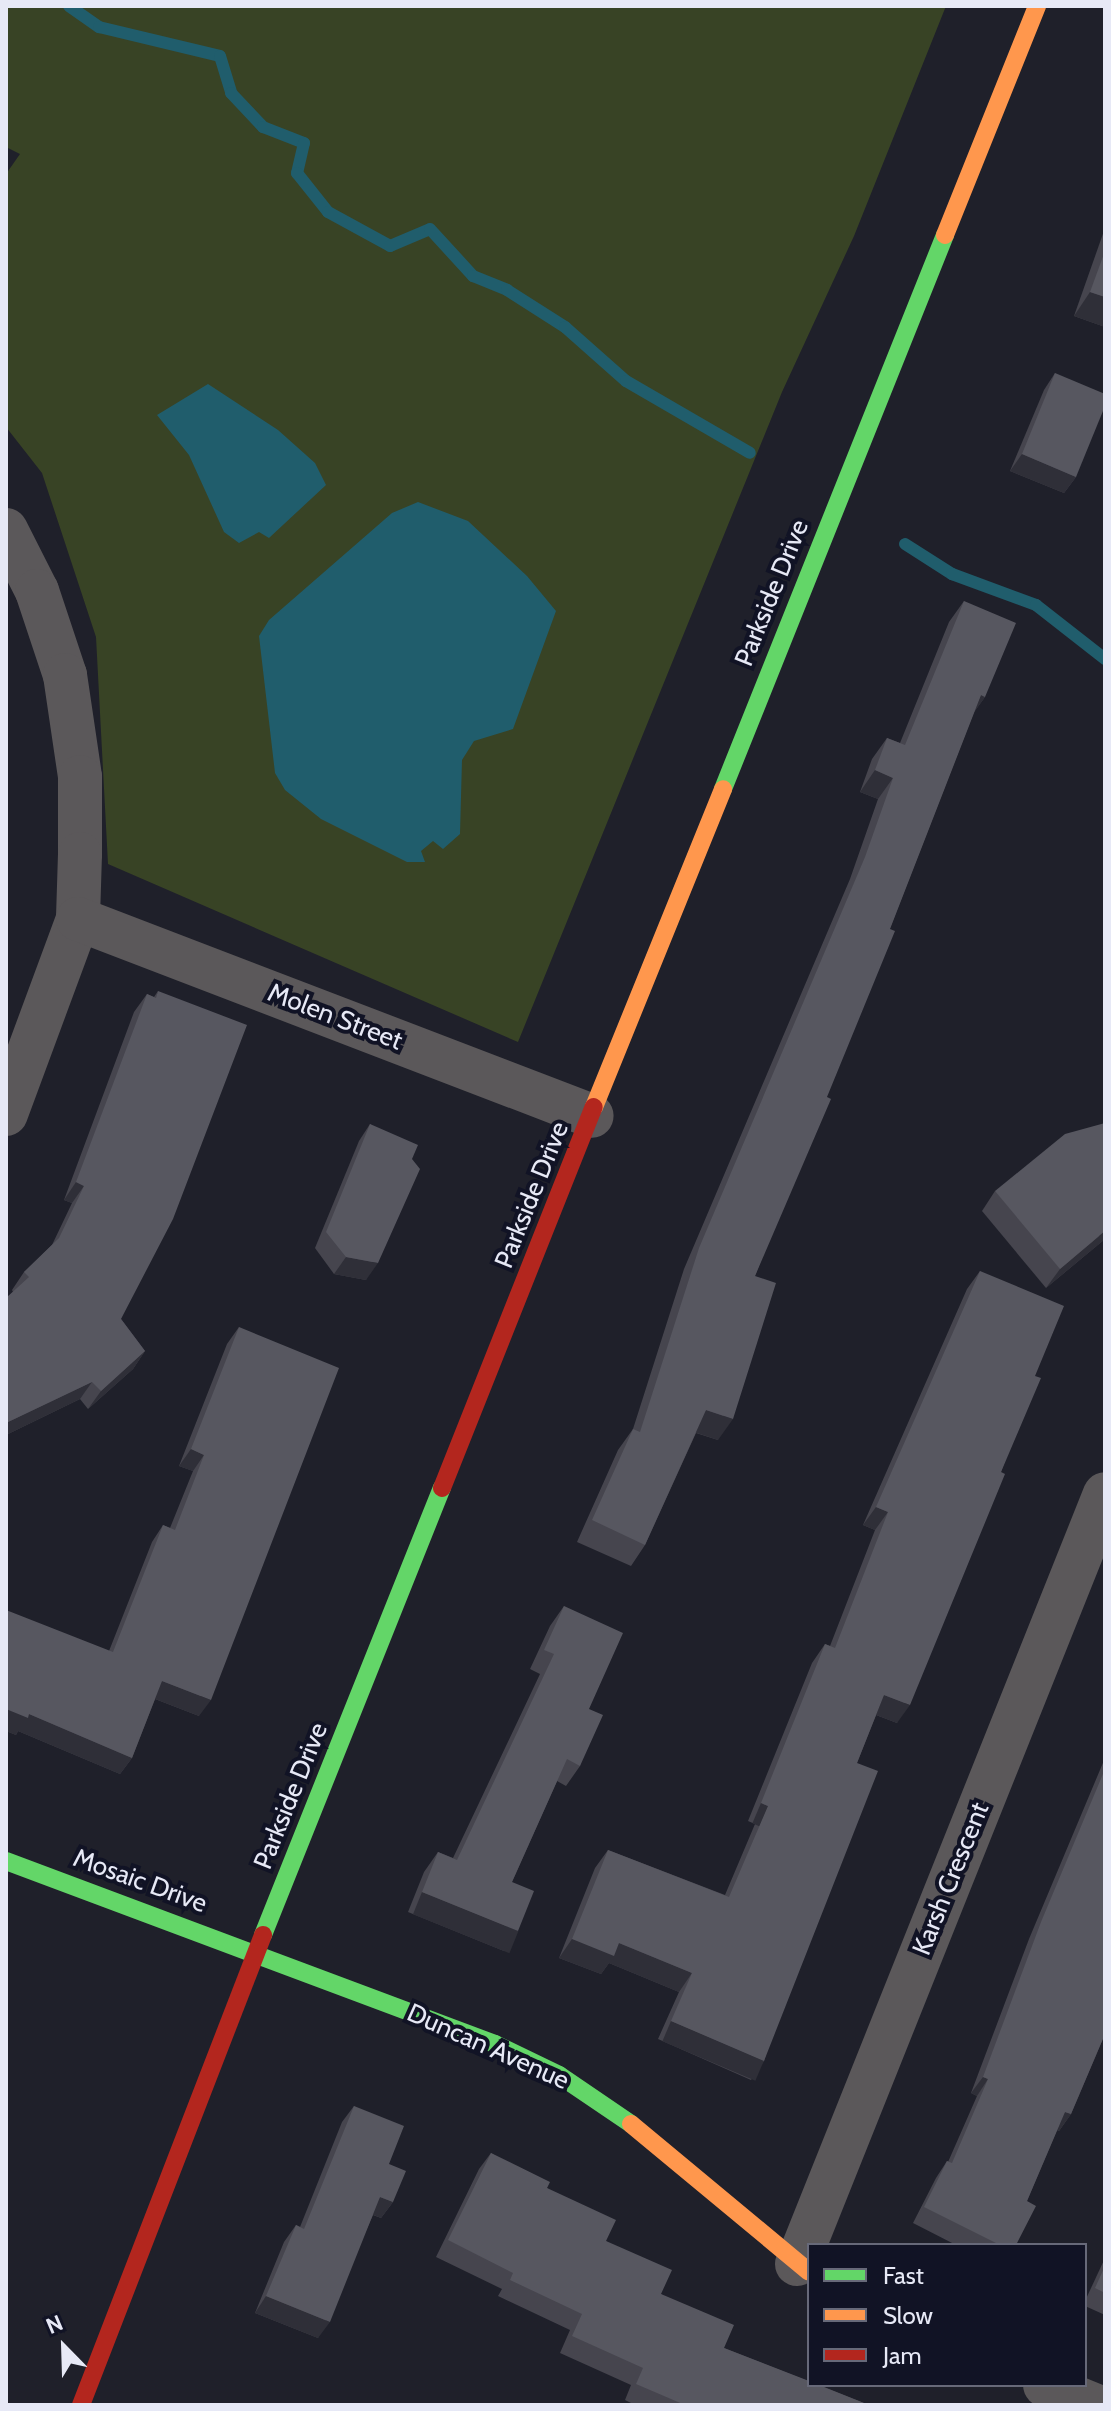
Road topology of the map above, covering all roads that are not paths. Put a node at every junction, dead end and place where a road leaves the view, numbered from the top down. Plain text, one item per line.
1 (1037, 6) edge
2 (6, 530) edge
3 (78, 919) junction
4 (6, 1114) edge
5 (592, 1116) junction
6 (1105, 1494) edge
7 (6, 1861) edge
8 (256, 1952) junction
9 (813, 2243) edge
10 (803, 2268) edge
11 (1050, 2387) edge
12 (81, 2405) edge
13 (1094, 2405) edge

1 - 5 main road, Parkside Drive
2 - 3 street
3 - 4 street
3 - 5 street, Molen Street
5 - 8 main road, Parkside Drive
6 - 9 street, Karsh Crescent
7 - 8 main road, Mosaic Drive
8 - 10 main road, Duncan Avenue
8 - 12 main road, Parkside Drive
11 - 13 street

